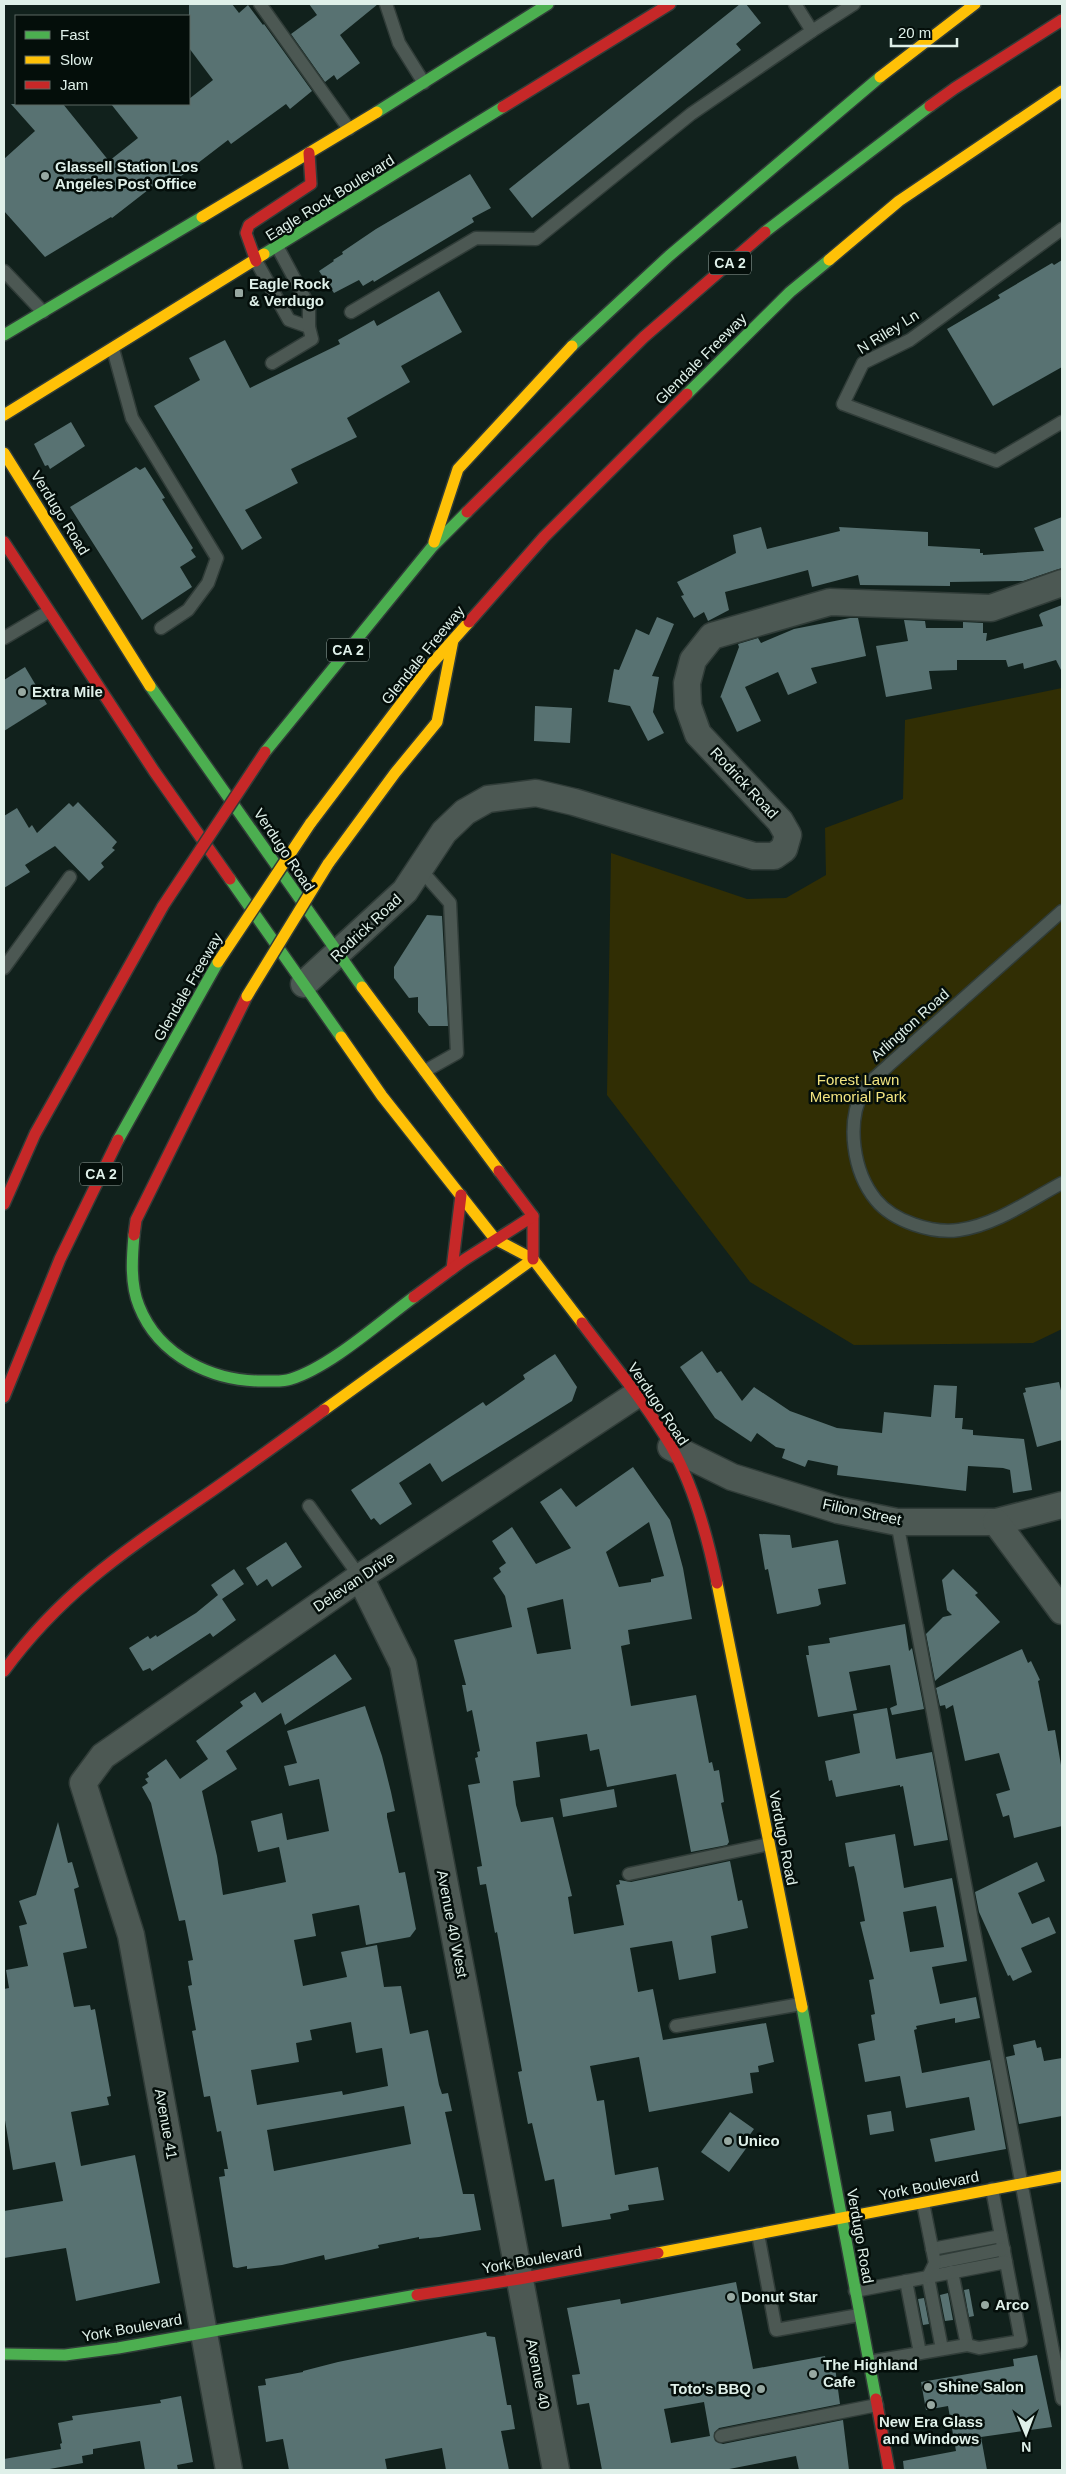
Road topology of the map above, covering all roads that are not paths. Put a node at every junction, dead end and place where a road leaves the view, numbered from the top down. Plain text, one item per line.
1 (260, 4) edge
2 (386, 4) edge
3 (548, 4) edge
4 (670, 4) edge
5 (795, 4) edge
6 (854, 4) edge
7 (974, 4) edge
8 (1062, 20) edge
9 (812, 32) junction
10 (424, 82) junction
11 (1062, 91) edge
12 (349, 129) junction
13 (309, 153) junction
14 (1062, 229) edge
15 (278, 248) junction
16 (256, 261) junction
17 (4, 271) edge
18 (43, 312) junction
19 (351, 312) dead end
20 (309, 327) junction
21 (4, 333) edge
22 (112, 349) junction
23 (272, 363) dead end
24 (4, 415) edge
25 (1062, 422) edge
26 (4, 453) edge
27 (4, 542) edge
28 (432, 547) junction
29 (1062, 583) edge
30 (48, 612) junction
31 (161, 628) dead end
32 (5, 635) edge
33 (454, 639) junction
34 (420, 869) junction
35 (70, 877) dead end
36 (1062, 911) edge
37 (338, 954) junction
38 (4, 968) edge
39 (304, 984) junction
40 (425, 1071) junction
41 (1062, 1183) edge
42 (461, 1195) junction
43 (4, 1204) edge
44 (533, 1216) junction
45 (495, 1239) junction
46 (533, 1258) junction
47 (452, 1269) junction
48 (636, 1395) junction
49 (4, 1397) edge
50 (671, 1447) junction
51 (1062, 1505) edge
52 (309, 1506) dead end
53 (897, 1522) junction
54 (996, 1522) junction
55 (360, 1577) junction
56 (1062, 1611) edge
57 (4, 1671) edge
58 (83, 1783) joint
59 (769, 1844) junction
60 (629, 1874) dead end
61 (800, 2004) junction
62 (676, 2026) dead end
63 (1062, 2176) edge
64 (1021, 2184) junction
65 (992, 2189) junction
66 (923, 2203) junction
67 (842, 2219) junction
68 (758, 2234) junction
69 (1001, 2236) junction
70 (932, 2249) junction
71 (1005, 2255) junction
72 (935, 2263) junction
73 (952, 2272) junction
74 (928, 2277) junction
75 (519, 2278) junction
76 (906, 2281) junction
77 (855, 2291) junction
78 (859, 2315) junction
79 (204, 2331) junction
80 (967, 2345) junction
81 (942, 2349) junction
82 (920, 2353) junction
83 (4, 2354) edge
84 (868, 2362) junction
85 (1062, 2398) edge
86 (877, 2405) junction
87 (721, 2436) dead end
88 (230, 2470) edge
89 (556, 2470) edge
90 (888, 2470) edge

1 - 12 lane
2 - 10 lane
3 - 10 main road
4 - 15 main road, Eagle Rock Boulevard
5 - 9 lane
6 - 9 lane
7 - 28 main road
8 - 28 main road, CA 2
9 - 19 lane
10 - 12 main road
11 - 33 main road, Glendale Freeway / CA 2
12 - 13 main road
13 - 16 main road
13 - 18 main road
14 - 25 lane, N Riley Ln
15 - 16 main road, Eagle Rock Boulevard
15 - 20 lane
16 - 20 lane
16 - 22 main road, Eagle Rock Boulevard
17 - 18 lane
18 - 21 main road
20 - 23 lane
22 - 24 main road, Eagle Rock Boulevard
22 - 31 lane
26 - 37 main road, Verdugo Road
27 - 30 main road, Verdugo Road
28 - 43 main road, CA 2, bridge
29 - 34 street, Rodrick Road
30 - 32 lane
30 - 39 main road, Verdugo Road
33 - 47 main road, bridge
33 - 49 main road, Glendale Freeway / CA 2, bridge
34 - 37 street, Rodrick Road
34 - 40 lane
35 - 38 lane
36 - 41 lane, Arlington Road
37 - 39 street, Rodrick Road
37 - 40 main road, Verdugo Road
39 - 42 main road, Verdugo Road
40 - 44 main road, Verdugo Road
42 - 45 main road, Verdugo Road
42 - 47 main road
44 - 45 main road
44 - 46 main road
45 - 46 main road, Verdugo Road
45 - 47 main road
46 - 48 main road, Verdugo Road
46 - 57 main road
48 - 50 main road, Verdugo Road
48 - 55 street, Delevan Drive
50 - 53 street, Filion Street
50 - 59 main road, Verdugo Road
51 - 54 street, Filion Street
52 - 55 lane
53 - 54 street, Filion Street
53 - 64 lane
54 - 56 street
55 - 58 street, Delevan Drive
55 - 75 street, Avenue 40 West
58 - 79 street, Avenue 41
59 - 60 lane
59 - 61 main road, Verdugo Road
61 - 62 lane
61 - 67 main road, Verdugo Road
63 - 64 main road, York Boulevard
64 - 65 main road, York Boulevard
64 - 85 lane
65 - 66 main road, York Boulevard
65 - 69 lane
66 - 67 main road, York Boulevard
66 - 70 lane
67 - 68 main road, York Boulevard
67 - 77 main road, Verdugo Road
68 - 75 main road, York Boulevard
68 - 78 lane
69 - 70 lane
69 - 71 lane
70 - 72 lane
71 - 72 lane
71 - 73 lane
71 - 80 lane
72 - 74 lane
73 - 74 lane
73 - 80 lane
74 - 76 lane
74 - 81 lane
75 - 79 main road, York Boulevard
75 - 89 street, Avenue 40
76 - 77 lane
76 - 82 lane
77 - 78 main road, Verdugo Road
78 - 84 main road, Verdugo Road
79 - 83 main road, York Boulevard
79 - 88 street, Avenue 41
80 - 81 lane
81 - 82 lane
82 - 84 lane
84 - 86 main road, Verdugo Road
86 - 87 lane
86 - 90 main road, Verdugo Road

